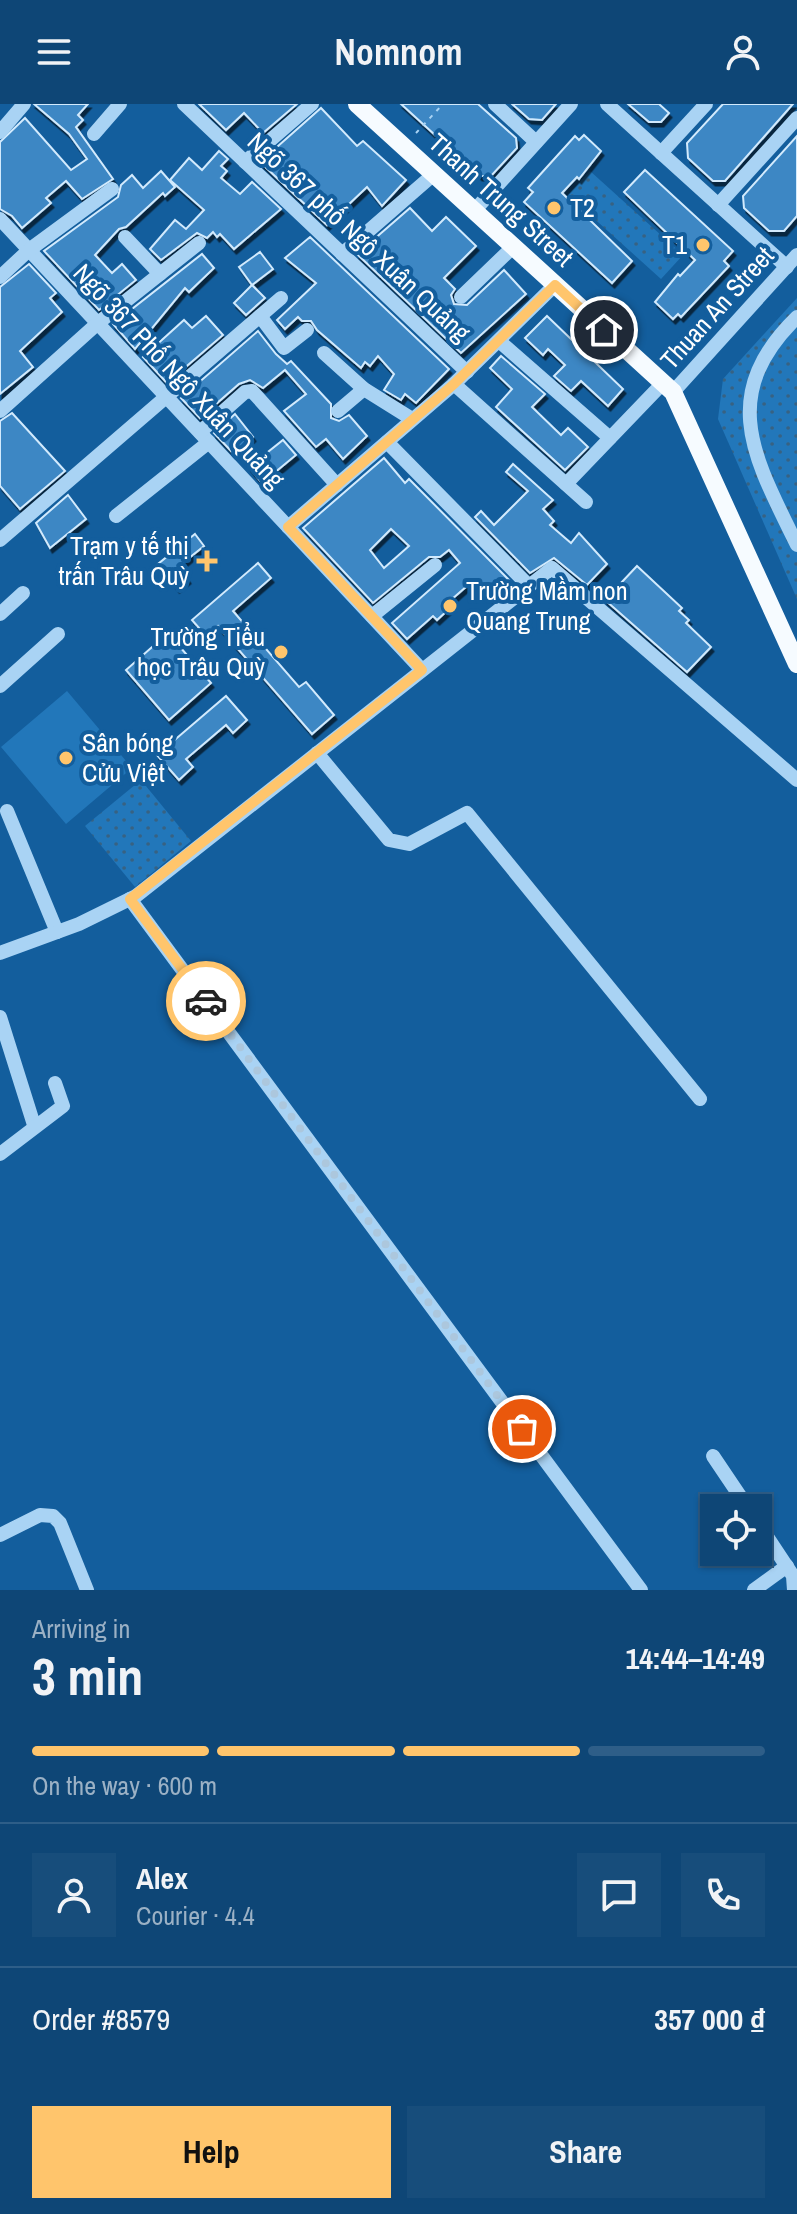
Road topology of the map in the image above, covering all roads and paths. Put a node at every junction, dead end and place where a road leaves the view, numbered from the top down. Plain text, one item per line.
1 (24, 104) edge
2 (120, 104) edge
3 (312, 104) edge
4 (357, 104) edge
5 (443, 104) edge
6 (495, 104) edge
7 (571, 104) edge
8 (607, 104) edge
9 (706, 104) edge
10 (186, 105) edge
11 (797, 118) edge
12 (0, 132) edge
13 (416, 133) dead end
14 (94, 134) dead end
15 (536, 142) junction
16 (661, 153) junction
17 (245, 162) junction
18 (434, 174) junction
19 (112, 189) dead end
20 (718, 205) junction
21 (474, 211) junction
22 (0, 219) edge
23 (125, 237) dead end
24 (199, 243) dead end
25 (513, 247) junction
26 (29, 250) junction
27 (342, 254) junction
28 (793, 262) edge
29 (160, 274) junction
30 (0, 277) edge
31 (555, 285) junction
32 (461, 297) dead end
33 (281, 298) dead end
34 (260, 316) junction
35 (797, 317) edge
36 (98, 323) junction
37 (307, 330) dead end
38 (499, 341) junction
39 (324, 353) dead end
40 (467, 372) junction
41 (454, 384) junction
42 (668, 388) junction
43 (364, 389) junction
44 (166, 395) junction
45 (0, 411) edge
46 (338, 411) dead end
47 (412, 419) junction
48 (204, 437) junction
49 (610, 438) junction
50 (387, 442) junction
51 (566, 484) junction
52 (337, 485) junction
53 (586, 502) dead end
54 (116, 516) dead end
55 (288, 527) junction
56 (0, 540) edge
57 (797, 545) edge
58 (435, 565) dead end
59 (528, 585) junction
60 (23, 593) dead end
61 (0, 614) edge
62 (372, 616) junction
63 (58, 634) dead end
64 (797, 664) edge
65 (422, 670) junction
66 (0, 686) edge
67 (317, 753) junction
68 (797, 780) edge
69 (7, 811) dead end
70 (130, 899) junction
71 (57, 932) junction
72 (0, 953) edge
73 (0, 1017) edge
74 (55, 1083) dead end
75 (700, 1099) dead end
76 (34, 1125) junction
77 (0, 1154) edge
78 (713, 1456) dead end
79 (739, 1494) edge
80 (0, 1535) edge
81 (772, 1544) edge
82 (787, 1566) junction
83 (87, 1590) edge
84 (641, 1590) edge
85 (754, 1590) edge
86 (794, 1590) edge

1 - 12 street
2 - 14 street
3 - 17 street
4 - 18 main road, Thanh Trung Street
5 - 13 path
6 - 15 street
7 - 15 street
8 - 16 street
9 - 16 street
10 - 17 street, Ngõ 367 phố Ngô Xuân Quảng
11 - 20 street
15 - 21 street
16 - 20 street
17 - 27 street, Ngõ 367 phố Ngô Xuân Quảng
18 - 21 main road, Thanh Trung Street
18 - 27 street
19 - 26 street
20 - 28 street
21 - 25 main road, Thanh Trung Street
22 - 26 street, Ngõ 367 Phố Ngô Xuân Quảng
23 - 29 street
24 - 29 street
25 - 31 main road, Thanh Trung Street
25 - 32 street
26 - 30 street
26 - 36 street, Ngõ 367 Phố Ngô Xuân Quảng
27 - 40 street, Ngõ 367 phố Ngô Xuân Quảng
28 - 42 street, Thuan An Street
29 - 36 street
31 - 38 street
31 - 42 main road, Thanh Trung Street
33 - 34 street
34 - 37 street
34 - 44 street
35 - 57 street
36 - 44 street, Ngõ 367 Phố Ngô Xuân Quảng
36 - 45 street
38 - 40 street
38 - 49 street
39 - 43 street
40 - 41 street
41 - 47 street
41 - 51 street
42 - 49 street, Thuan An Street
42 - 64 main road, Thanh Trung Street
43 - 46 street
43 - 47 street
44 - 48 street, Ngõ 367 Phố Ngô Xuân Quảng
44 - 56 street
47 - 50 street
48 - 52 street
48 - 54 street
48 - 55 street, Ngõ 367 Phố Ngô Xuân Quảng
49 - 51 street, Thuan An Street
50 - 52 street
50 - 59 street
51 - 53 street
52 - 55 street
55 - 62 street, Ngõ 367 Phố Ngô Xuân Quảng
58 - 62 street
59 - 65 street
59 - 68 street
60 - 61 street
62 - 65 street, Ngõ 367 Phố Ngô Xuân Quảng
63 - 66 street
65 - 67 street
67 - 70 street
67 - 75 street
69 - 71 street
70 - 71 street
70 - 84 street
71 - 72 street
73 - 76 street
74 - 76 street
76 - 77 street
78 - 79 street
80 - 83 street
81 - 82 street
82 - 85 street
82 - 86 street

